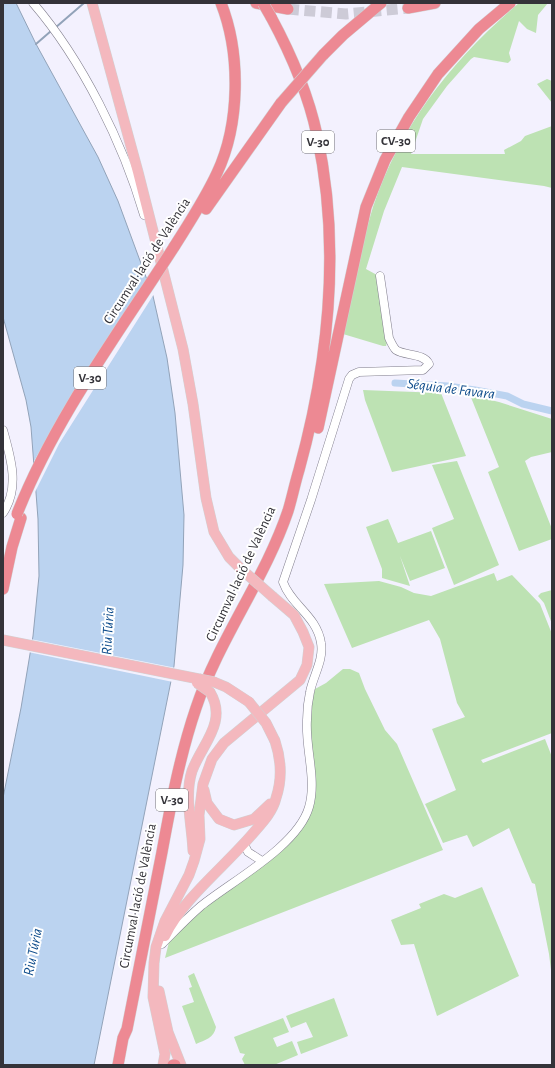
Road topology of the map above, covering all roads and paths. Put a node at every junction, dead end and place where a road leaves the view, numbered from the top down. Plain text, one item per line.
1 (33, 3) edge
2 (256, 3) edge
3 (263, 3) edge
4 (382, 3) edge
5 (435, 3) edge
6 (510, 3) edge
7 (222, 4) edge
8 (93, 6) edge
9 (408, 8) tunnel mouth
10 (288, 9) tunnel mouth
11 (175, 251) junction
12 (380, 276) dead end
13 (166, 288) junction
14 (3, 430) edge
15 (288, 511) junction
16 (3, 513) edge
17 (19, 516) junction
18 (3, 561) edge
19 (3, 588) edge
20 (3, 640) edge
21 (198, 680) junction
22 (280, 778) junction
23 (202, 784) junction
24 (244, 844) junction
25 (194, 861) junction
26 (262, 861) junction
27 (162, 944) junction
28 (127, 1029) junction
29 (118, 1065) edge
30 (124, 1065) edge
31 (163, 1065) edge
32 (182, 1065) edge

1 - 13 street
2 - 10 highway
3 - 15 highway, Circumval·lació de València / V-30, bridge
4 - 11 highway, bridge
5 - 9 highway
6 - 15 highway, CV-30
7 - 11 highway, Circumval·lació de València
8 - 13 main road
11 - 17 highway
12 - 26 street
13 - 23 main road, bridge
14 - 16 street
15 - 28 highway, Circumval·lació de València / V-30
17 - 18 highway
17 - 19 highway
20 - 21 main road
21 - 22 main road, bridge
21 - 25 main road, bridge
22 - 23 main road
22 - 24 main road
23 - 25 main road
24 - 26 street
24 - 27 main road
25 - 31 main road
26 - 27 street
27 - 32 main road
28 - 29 highway, Circumval·lació de València / V-30
28 - 30 highway

